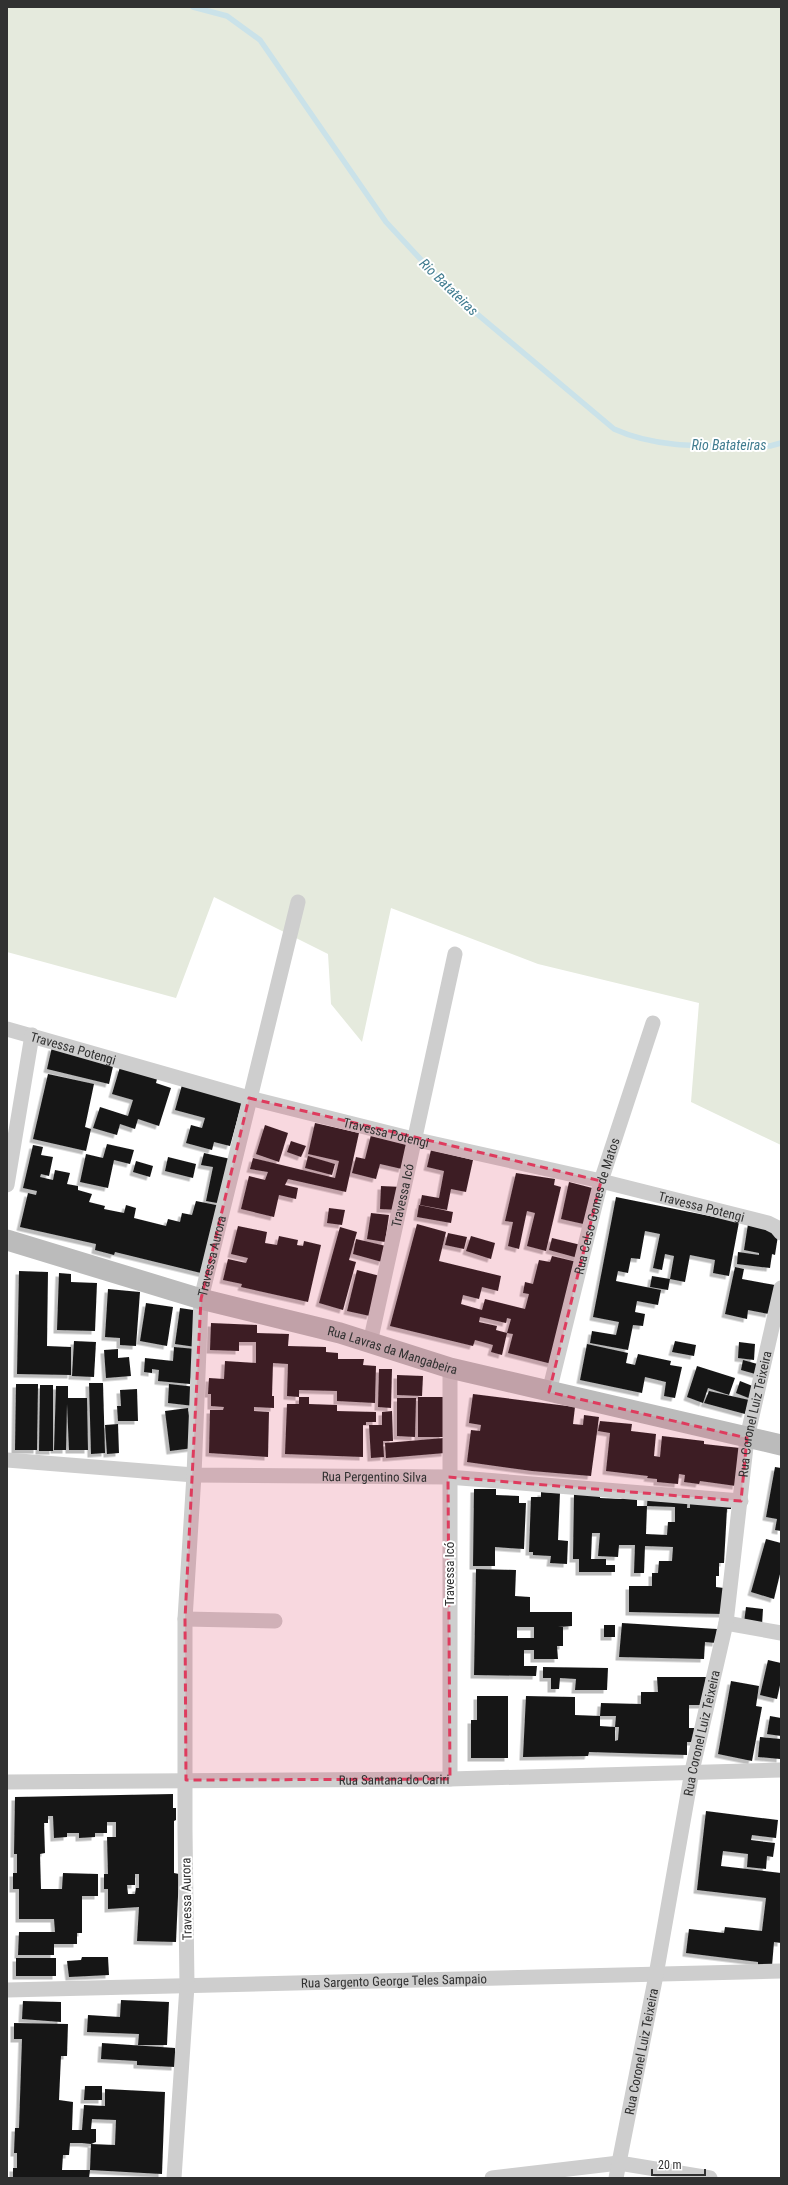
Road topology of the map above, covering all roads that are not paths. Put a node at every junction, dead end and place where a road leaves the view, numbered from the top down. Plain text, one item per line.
1 (298, 902) dead end
2 (455, 954) dead end
3 (653, 1023) dead end
4 (7, 1028) edge
5 (32, 1035) junction
6 (249, 1098) junction
7 (413, 1139) junction
8 (601, 1181) junction
9 (7, 1185) edge
10 (781, 1233) edge
11 (7, 1240) edge
12 (781, 1288) edge
13 (201, 1298) junction
14 (370, 1343) junction
15 (450, 1368) junction
16 (549, 1392) junction
17 (748, 1438) junction
18 (781, 1445) edge
19 (7, 1460) edge
20 (194, 1475) junction
21 (448, 1477) junction
22 (741, 1501) junction
23 (186, 1619) junction
24 (275, 1621) dead end
25 (726, 1623) junction
26 (781, 1633) edge
27 (781, 1770) edge
28 (692, 1771) junction
29 (450, 1779) junction
30 (186, 1780) junction
31 (7, 1782) edge
32 (781, 1971) edge
33 (656, 1975) junction
34 (187, 1986) junction
35 (7, 1990) edge
36 (619, 2163) junction
37 (174, 2178) edge
38 (492, 2178) edge
39 (616, 2178) edge
40 (710, 2178) edge

1 - 6 street, Travessa Aurora
2 - 7 street, Travessa Icó
3 - 8 street, Rua Celso Gomes de Matos
4 - 5 street, Travessa Potengi
5 - 6 street, Travessa Potengi
5 - 9 street
6 - 7 street, Travessa Potengi
6 - 13 street, Travessa Aurora
7 - 8 street, Travessa Potengi
7 - 14 street, Travessa Icó
8 - 10 street, Travessa Potengi
8 - 16 street, Rua Celso Gomes de Matos
11 - 13 street, Rua Lavras da Mangabeira
12 - 17 street, Rua Coronel Luiz Teixeira
13 - 14 street, Rua Lavras da Mangabeira
13 - 20 street, Travessa Aurora
14 - 15 street, Rua Lavras da Mangabeira
15 - 16 street, Rua Lavras da Mangabeira
15 - 21 street, Travessa Icó
16 - 17 street, Rua Lavras da Mangabeira
17 - 18 street, Rua Lavras da Mangabeira
17 - 22 street, Rua Coronel Luiz Teixeira
19 - 20 street, Rua Pergentino Silva
20 - 21 street, Rua Pergentino Silva
20 - 23 street, Travessa Aurora
21 - 22 street, Rua Pergentino Silva
21 - 29 street, Travessa Icó
22 - 25 street, Rua Coronel Luiz Teixeira
23 - 24 street
23 - 30 street, Travessa Aurora
25 - 26 street
25 - 28 street, Rua Coronel Luiz Teixeira
27 - 28 street, Rua Santana do Cariri
28 - 29 street, Rua Santana do Cariri
28 - 33 street, Rua Coronel Luiz Teixeira
29 - 30 street, Rua Santana do Cariri
30 - 31 street, Rua Santana do Cariri
30 - 34 street, Travessa Aurora
32 - 33 street, Rua Sargento George Teles Sampaio
33 - 34 street, Rua Sargento George Teles Sampaio
33 - 36 street, Rua Coronel Luiz Teixeira
34 - 35 street, Rua Sargento George Teles Sampaio
34 - 37 street, Travessa Aurora
36 - 38 street
36 - 39 street, Rua Coronel Luiz Teixeira
36 - 40 street

